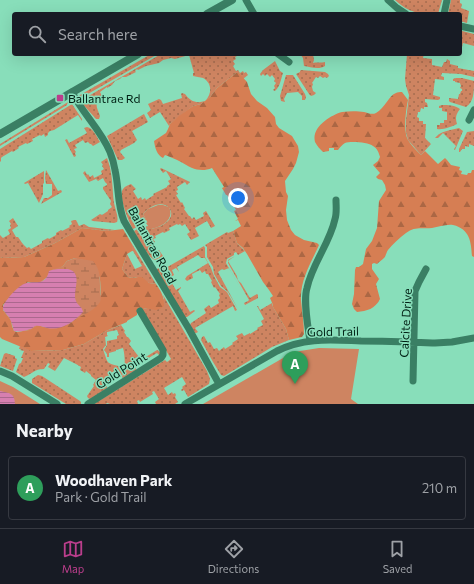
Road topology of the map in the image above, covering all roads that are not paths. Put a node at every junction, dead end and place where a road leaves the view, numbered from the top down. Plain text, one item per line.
1 (232, 0) edge
2 (246, 0) edge
3 (388, 0) edge
4 (447, 0) edge
5 (211, 12) edge
6 (253, 12) edge
7 (403, 12) edge
8 (444, 12) edge
9 (462, 26) edge
10 (474, 29) edge
11 (135, 56) edge
12 (281, 56) edge
13 (289, 62) dead end
14 (72, 92) junction
15 (474, 110) edge
16 (469, 120) dead end
17 (0, 134) edge
18 (336, 200) dead end
19 (426, 269) dead end
20 (140, 311) dead end
21 (474, 338) edge
22 (310, 341) junction
23 (414, 342) junction
24 (0, 371) edge
25 (413, 381) dead end
26 (219, 384) junction
27 (57, 404) edge
28 (88, 404) edge
29 (185, 404) edge

1 - 5 street
2 - 6 street
3 - 7 street
4 - 8 street
9 - 10 street
11 - 14 street
12 - 13 street
14 - 17 street
14 - 26 street, Ballantrae Road
15 - 16 street
18 - 22 street
19 - 23 street, Calcite Drive
20 - 28 street, Gold Point
21 - 23 street, Gold Trail
22 - 23 street, Gold Trail
22 - 26 street, Gold Trail
23 - 25 street, Calcite Drive
24 - 27 street
26 - 29 street, Gold Trail

